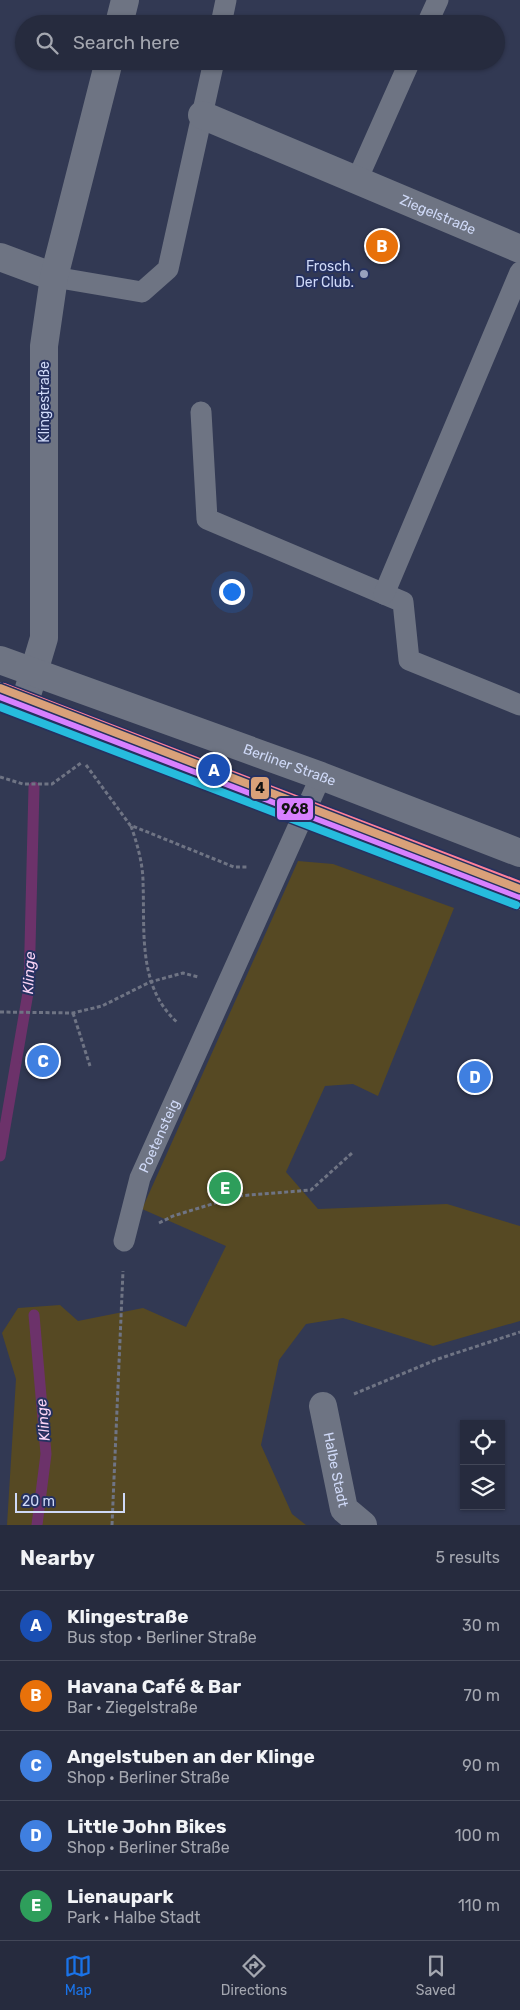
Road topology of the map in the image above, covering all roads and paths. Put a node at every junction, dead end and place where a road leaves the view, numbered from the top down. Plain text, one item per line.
1 (125, 0) edge
2 (226, 0) edge
3 (438, 0) edge
4 (121, 15) edge
5 (224, 15) edge
6 (432, 15) edge
7 (107, 70) edge
8 (212, 70) edge
9 (406, 70) edge
10 (202, 115) junction
11 (357, 180) junction
12 (520, 249) edge
13 (0, 257) edge
14 (520, 272) edge
15 (54, 277) junction
16 (201, 412) dead end
17 (384, 594) junction
18 (0, 660) edge
19 (33, 672) junction
20 (12, 700) edge
21 (520, 705) edge
22 (321, 776) junction
23 (0, 777) edge
24 (306, 812) junction
25 (130, 825) junction
26 (520, 853) edge
27 (281, 868) junction
28 (520, 896) edge
29 (150, 982) junction
30 (228, 985) junction
31 (2, 1013) edge
32 (73, 1013) junction
33 (202, 1043) junction
34 (90, 1066) dead end
35 (352, 1153) dead end
36 (124, 1241) junction
37 (520, 1332) edge
38 (323, 1406) joint
39 (112, 1525) edge
40 (363, 1525) edge

1 - 4 street
2 - 5 lane
3 - 6 lane
7 - 15 street, Klingestraße
8 - 10 lane
9 - 11 lane
10 - 11 street, Ziegelstraße
10 - 15 lane
11 - 12 street, Ziegelstraße
13 - 15 street
14 - 17 lane
15 - 19 street, Klingestraße
16 - 17 lane
17 - 21 lane
18 - 19 street, Berliner Straße
19 - 20 street, Klingestraße
19 - 22 street, Berliner Straße
20 - 24 street
22 - 24 lane, Poetensteig
22 - 26 street, Berliner Straße
23 - 25 path
24 - 27 lane, Poetensteig
24 - 28 street
25 - 27 path
25 - 29 path
27 - 30 lane, Poetensteig
29 - 30 path
29 - 32 path
29 - 33 path
30 - 33 lane, Poetensteig
31 - 32 path
32 - 34 path
33 - 36 lane, Poetensteig
35 - 36 path
36 - 39 path
37 - 38 path
38 - 40 street, Halbe Stadt

